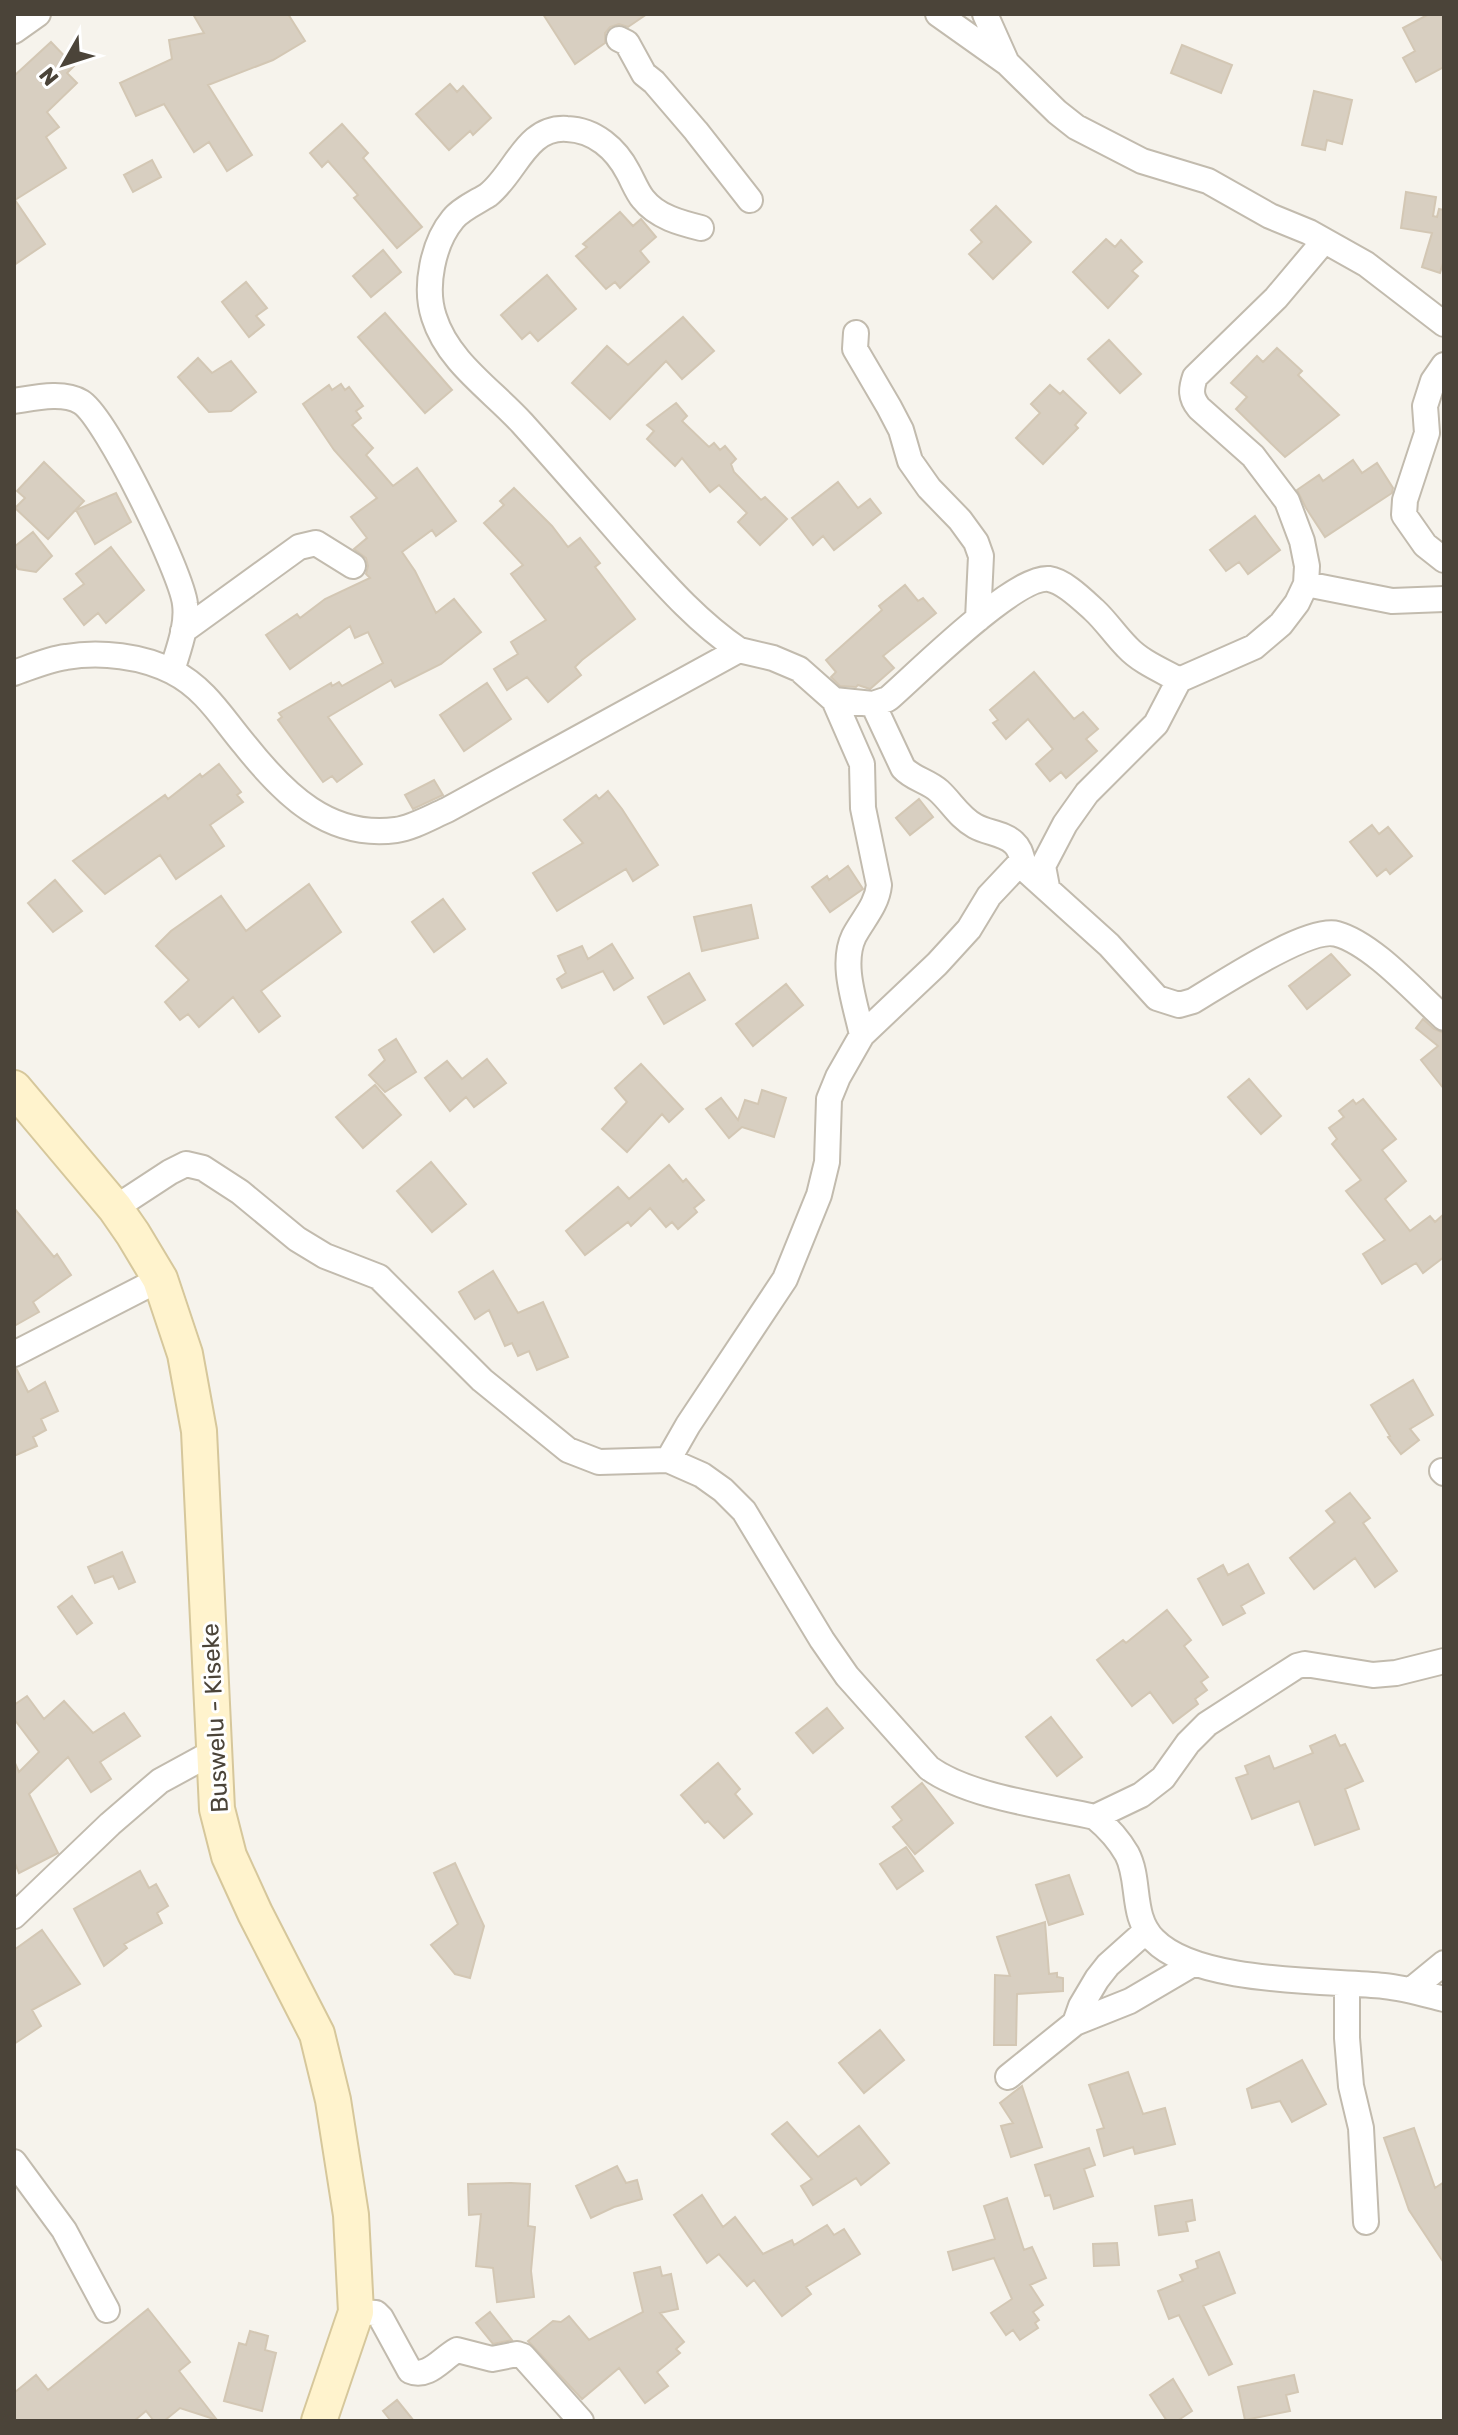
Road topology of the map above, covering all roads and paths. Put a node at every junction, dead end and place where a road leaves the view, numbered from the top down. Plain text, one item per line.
1 (38, 14) edge
2 (938, 14) edge
3 (985, 14) edge
4 (14, 31) edge
5 (619, 39) dead end
6 (1007, 63) junction
7 (750, 200) dead end
8 (701, 228) dead end
9 (1324, 241) junction
10 (1444, 324) edge
11 (856, 333) dead end
12 (1444, 365) edge
13 (14, 401) edge
14 (1444, 560) edge
15 (353, 566) dead end
16 (1306, 584) junction
17 (1444, 599) edge
18 (978, 619) junction
19 (183, 631) junction
20 (739, 650) junction
21 (172, 671) junction
22 (14, 673) edge
23 (1179, 680) junction
24 (834, 700) junction
25 (876, 710) junction
26 (856, 750) junction
27 (1021, 862) junction
28 (1047, 887) junction
29 (1444, 1018) edge
30 (862, 1035) junction
31 (14, 1088) edge
32 (115, 1208) junction
33 (160, 1279) junction
34 (14, 1354) edge
35 (668, 1460) junction
36 (1444, 1661) edge
37 (215, 1751) junction
38 (1095, 1817) junction
39 (14, 1916) edge
40 (1146, 1931) junction
41 (1444, 1963) edge
42 (1193, 1964) junction
43 (1347, 1985) junction
44 (1411, 1990) junction
45 (1444, 1999) edge
46 (1075, 2023) junction
47 (1008, 2077) dead end
48 (14, 2162) edge
49 (1366, 2222) dead end
50 (107, 2310) dead end
51 (356, 2312) junction
52 (319, 2421) edge
53 (581, 2421) edge

1 - 4 street
2 - 6 street
3 - 6 street
5 - 7 street
6 - 9 street
8 - 20 street
9 - 10 street
9 - 16 street
11 - 18 street
12 - 14 street
13 - 19 street
15 - 19 street
16 - 17 street
16 - 23 street
18 - 23 street
18 - 25 street
19 - 21 street
20 - 21 street
20 - 24 street
21 - 22 street
23 - 28 street
24 - 25 street
24 - 26 street
25 - 26 street
25 - 27 street
26 - 30 street
27 - 28 street
27 - 30 street
28 - 29 street
30 - 35 street
31 - 32 main road, Buswelu - Kiseke
32 - 33 main road, Buswelu - Kiseke
32 - 35 street
33 - 34 street
33 - 37 main road, Buswelu - Kiseke
35 - 38 street
36 - 38 street
37 - 39 street
37 - 51 main road, Buswelu - Kiseke
38 - 40 street
40 - 42 street
40 - 46 street
41 - 44 street
42 - 43 street
42 - 46 street
43 - 44 street
43 - 49 street
44 - 45 street
46 - 47 street
48 - 50 street
51 - 52 main road, Buswelu - Kiseke
51 - 53 street

